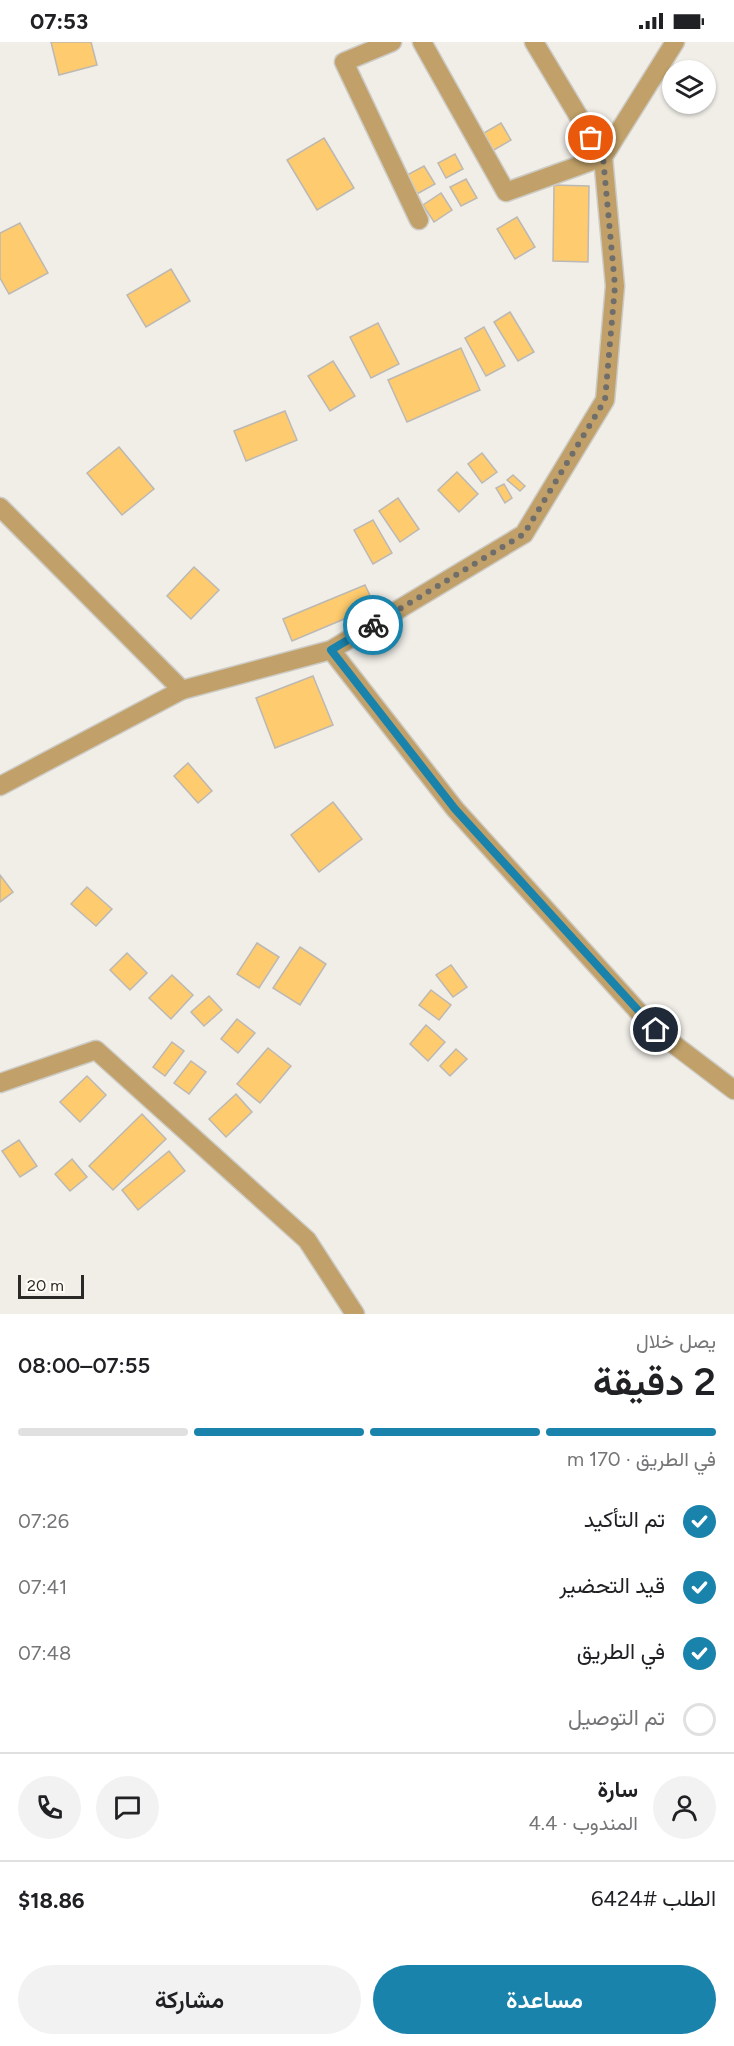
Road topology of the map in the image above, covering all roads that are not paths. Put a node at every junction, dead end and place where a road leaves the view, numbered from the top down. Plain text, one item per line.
1 (393, 42) edge
2 (422, 42) edge
3 (534, 42) edge
4 (675, 42) edge
5 (603, 157) junction
6 (419, 220) dead end
7 (0, 507) edge
8 (331, 650) junction
9 (182, 690) junction
10 (0, 786) edge
11 (0, 1083) edge
12 (734, 1090) edge
13 (355, 1314) edge

1 - 6 street
2 - 5 street
3 - 5 street
4 - 5 street
5 - 8 street
7 - 9 street
8 - 9 street
8 - 12 street
9 - 10 street
11 - 13 street

